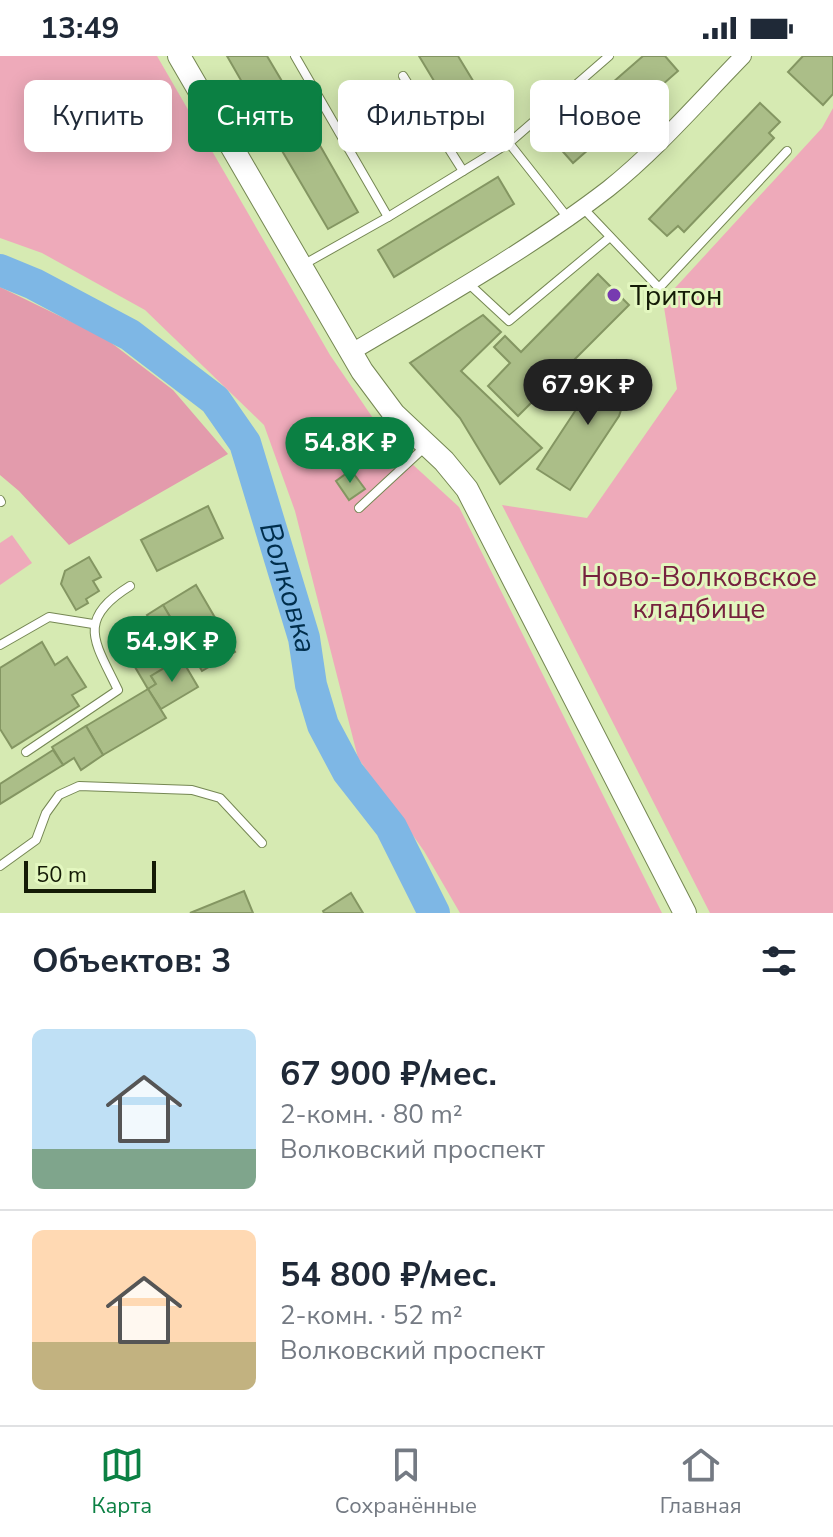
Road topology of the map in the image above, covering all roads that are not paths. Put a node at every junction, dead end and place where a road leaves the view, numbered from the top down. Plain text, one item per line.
1 (179, 56) edge
2 (295, 56) edge
3 (609, 56) edge
4 (743, 56) edge
5 (403, 76) dead end
6 (514, 139) edge
7 (514, 149) edge
8 (787, 151) dead end
9 (494, 152) edge
10 (463, 171) junction
11 (583, 207) junction
12 (388, 217) junction
13 (568, 218) junction
14 (610, 237) junction
15 (300, 266) junction
16 (467, 282) junction
17 (350, 353) junction
18 (427, 445) junction
19 (359, 508) dead end
20 (130, 586) dead end
21 (93, 624) junction
22 (0, 645) edge
23 (26, 752) dead end
24 (262, 843) dead end
25 (0, 866) edge
26 (685, 913) edge

1 - 15 street
2 - 12 lane
3 - 6 lane
4 - 11 street
5 - 10 lane
7 - 13 lane
8 - 14 lane
9 - 10 lane
10 - 12 lane
11 - 13 street
11 - 14 lane
12 - 15 lane
13 - 16 street
14 - 16 lane
15 - 17 street
16 - 17 street
17 - 18 street
18 - 19 lane
18 - 26 street
20 - 21 lane
21 - 22 lane
21 - 23 lane
24 - 25 lane

